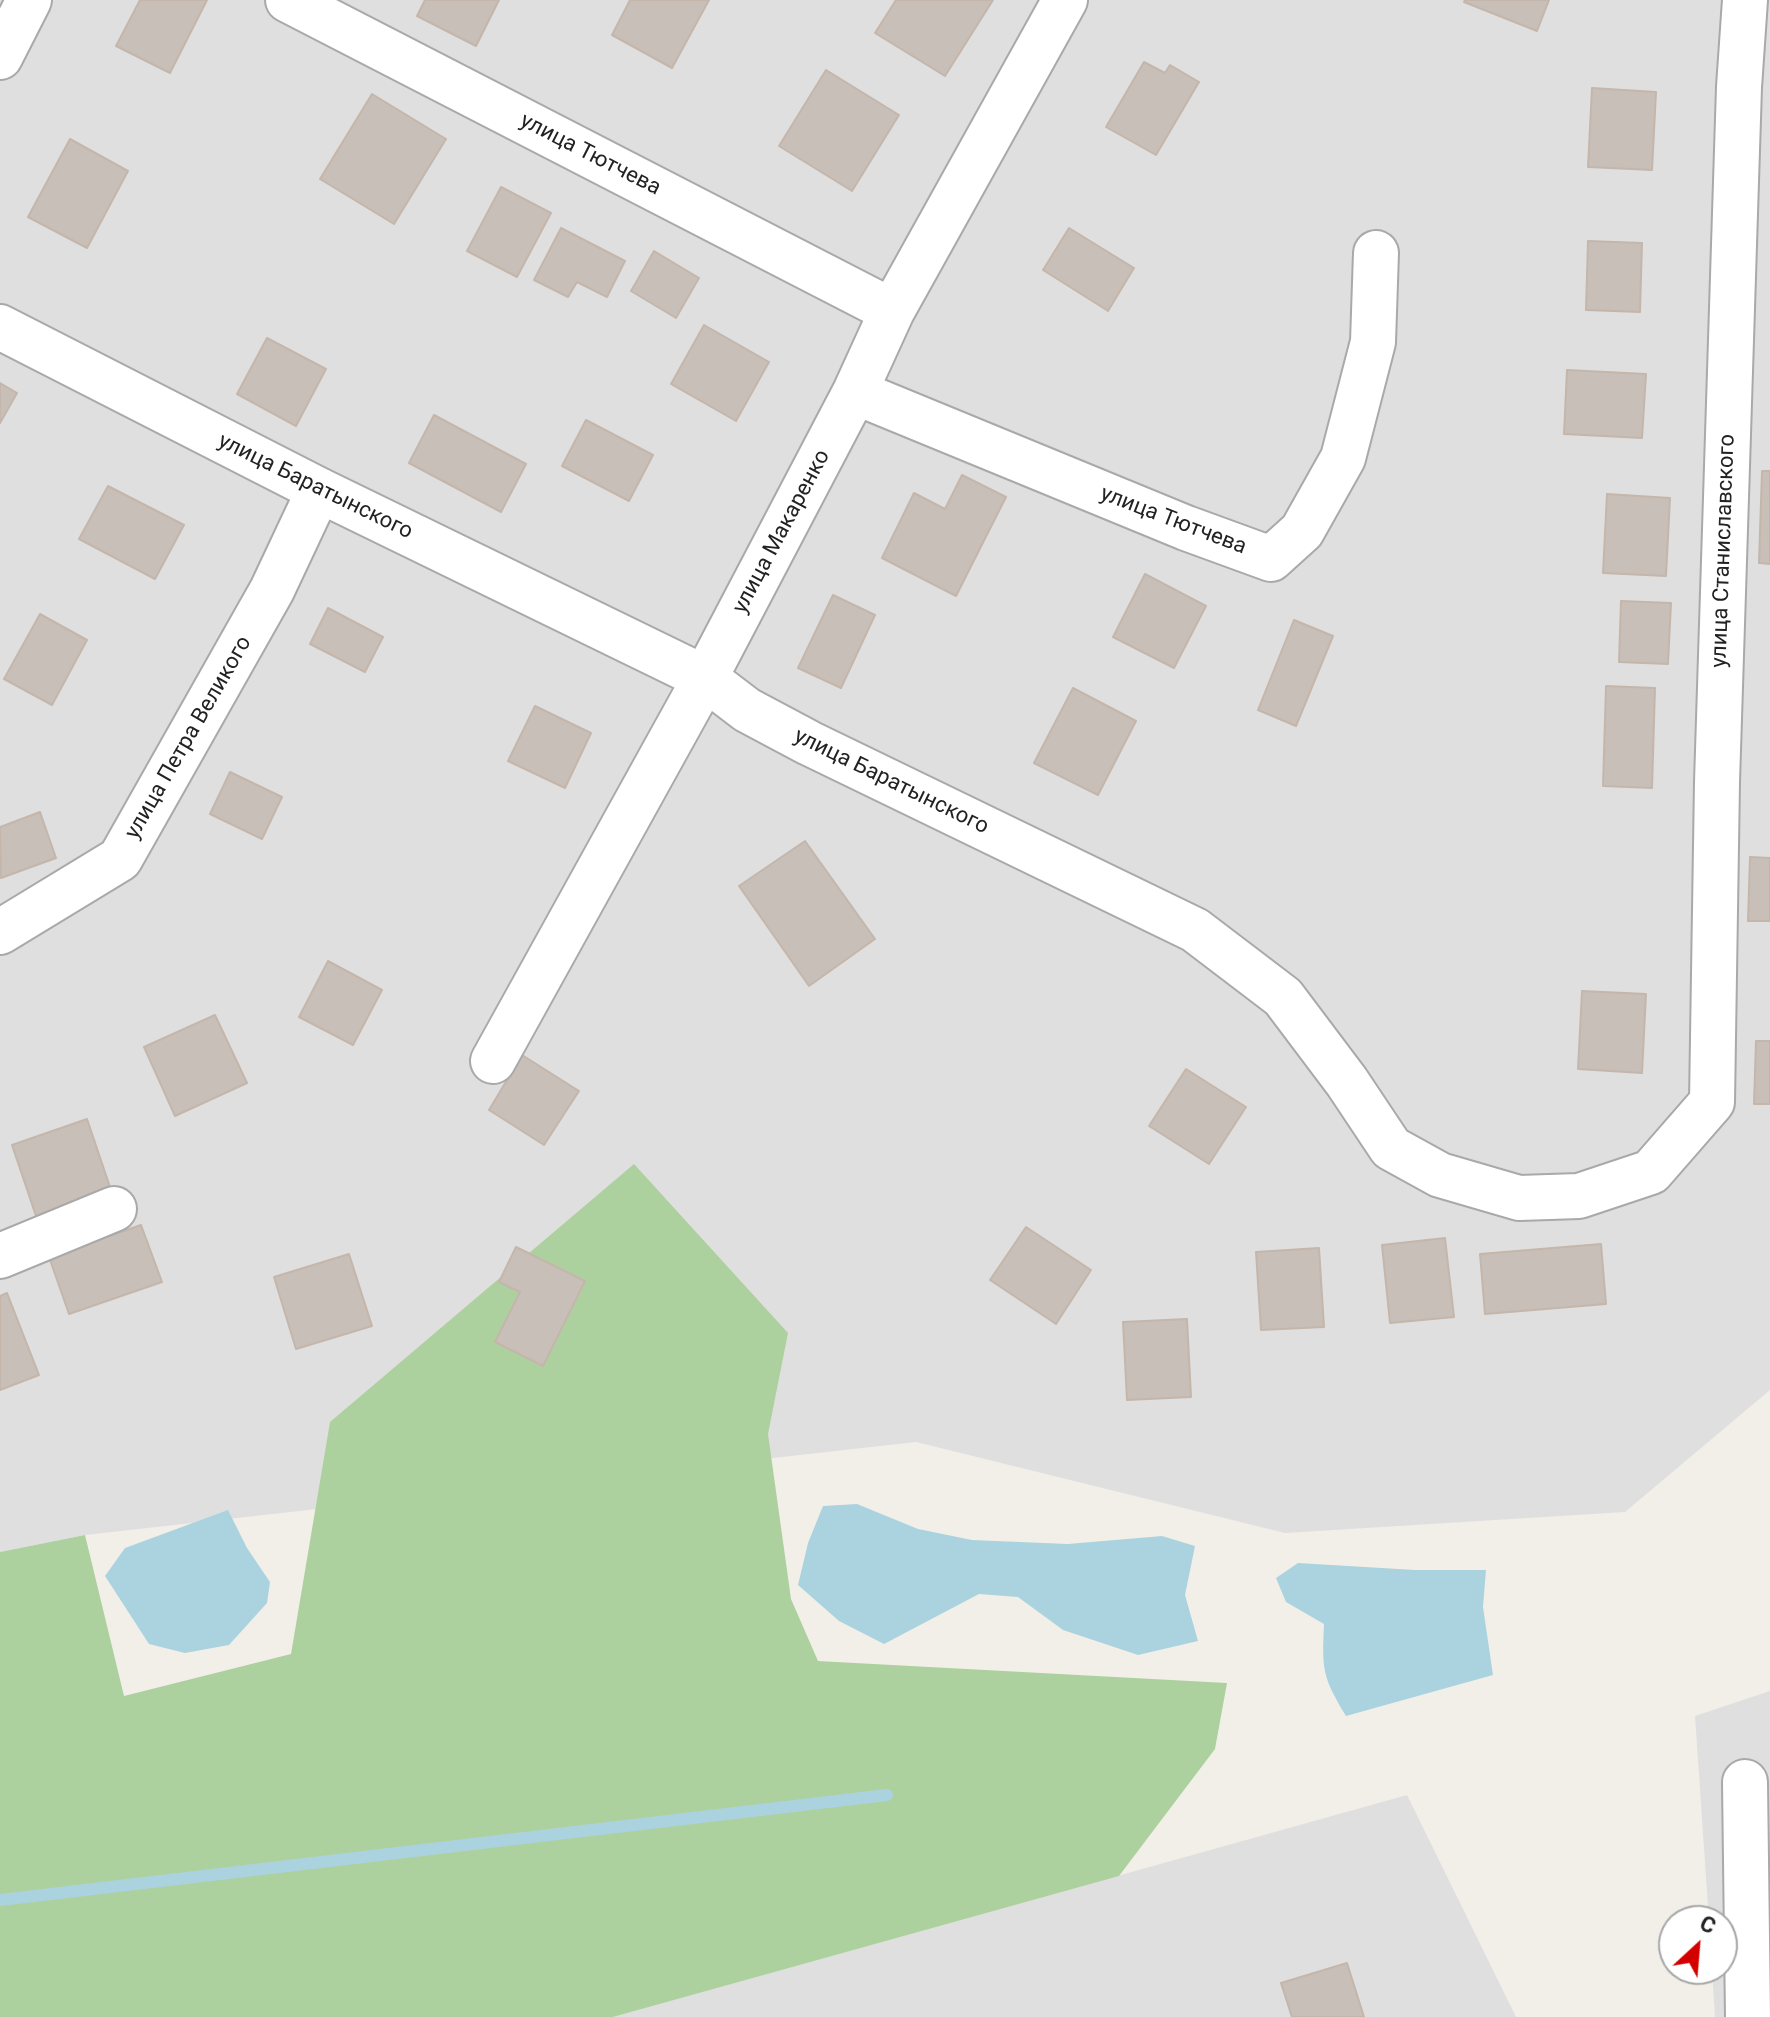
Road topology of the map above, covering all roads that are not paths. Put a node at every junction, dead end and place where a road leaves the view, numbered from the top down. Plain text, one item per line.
1 (29, 0) edge
2 (288, 0) edge
3 (1065, 0) edge
4 (1753, 7) edge
5 (0, 57) edge
6 (1376, 253) dead end
7 (892, 311) junction
8 (0, 327) edge
9 (855, 392) junction
10 (319, 490) junction
11 (705, 678) junction
12 (0, 932) edge
13 (493, 1061) dead end
14 (1712, 1102) joint
15 (114, 1209) dead end
16 (0, 1256) edge
17 (1745, 1782) dead end
18 (1748, 2017) edge

1 - 5 street
2 - 7 street, улица Тютчева
3 - 7 street, улица Макаренко
4 - 14 street, улица Станиславского
6 - 9 street, улица Тютчева
7 - 9 street, улица Макаренко
8 - 10 street, улица Баратынского
9 - 11 street, улица Макаренко
10 - 11 street, улица Баратынского
10 - 12 street, улица Петра Великого
11 - 13 street, улица Макаренко
11 - 14 street, улица Баратынского
15 - 16 street
17 - 18 street

